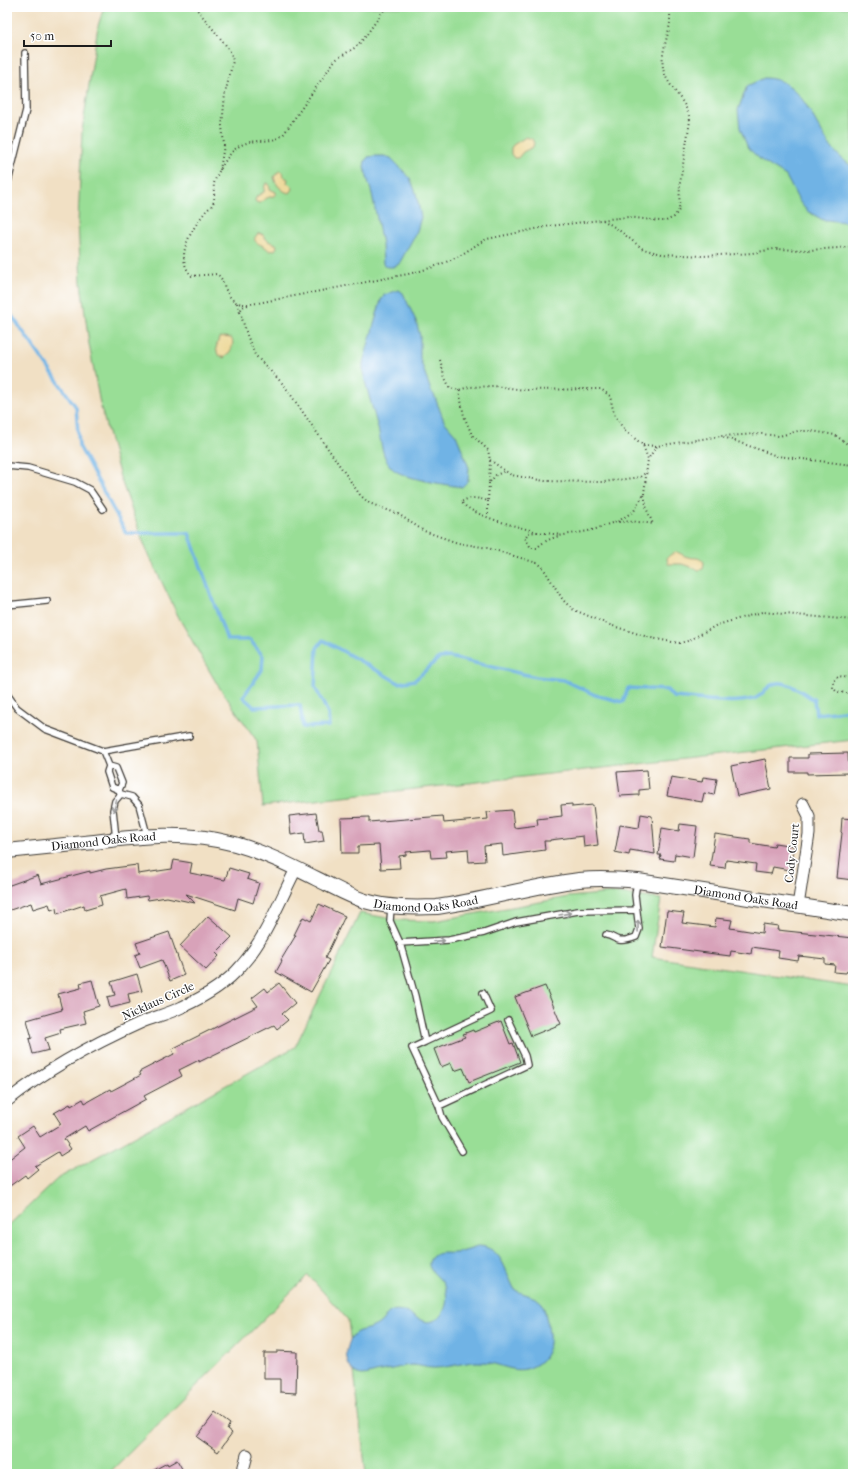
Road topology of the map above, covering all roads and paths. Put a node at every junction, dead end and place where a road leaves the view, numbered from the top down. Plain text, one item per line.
1 (196, 7) edge
2 (386, 7) edge
3 (671, 7) edge
4 (25, 53) dead end
5 (219, 173) junction
6 (7, 186) edge
7 (602, 220) junction
8 (853, 247) edge
9 (236, 304) junction
10 (249, 304) junction
11 (240, 312) junction
12 (440, 360) dead end
13 (459, 390) junction
14 (721, 436) junction
15 (643, 445) junction
16 (657, 446) junction
17 (853, 448) edge
18 (648, 459) junction
19 (490, 460) junction
20 (853, 465) edge
21 (7, 466) edge
22 (505, 472) junction
23 (647, 472) junction
24 (489, 483) junction
25 (644, 494) junction
26 (488, 501) junction
27 (103, 509) dead end
28 (488, 517) junction
29 (617, 522) junction
30 (536, 532) junction
31 (562, 535) junction
32 (47, 601) dead end
33 (7, 605) edge
34 (853, 620) edge
35 (853, 679) edge
36 (853, 689) edge
37 (7, 694) edge
38 (189, 736) dead end
39 (103, 751) junction
40 (109, 766) junction
41 (120, 792) junction
42 (803, 804) dead end
43 (147, 836) junction
44 (116, 839) junction
45 (7, 851) edge
46 (296, 869) junction
47 (638, 881) junction
48 (391, 906) junction
49 (798, 906) junction
50 (636, 910) junction
51 (853, 914) edge
52 (606, 935) dead end
53 (400, 944) junction
54 (483, 993) dead end
55 (508, 1020) dead end
56 (425, 1042) junction
57 (7, 1101) edge
58 (439, 1106) junction
59 (462, 1151) dead end
60 (247, 1455) dead end
61 (242, 1474) edge

1 - 5 path
2 - 5 path
3 - 7 path
4 - 6 lane
5 - 9 path
7 - 8 path
7 - 10 path
9 - 10 path
9 - 11 path
10 - 11 path
11 - 34 path
12 - 13 path
13 - 15 path
13 - 19 path
14 - 16 path
14 - 17 path
14 - 20 path
15 - 16 path
15 - 18 path
16 - 18 path
18 - 23 path
19 - 22 path
19 - 24 path
21 - 27 lane
22 - 23 path
22 - 24 path
23 - 25 path
24 - 26 path
25 - 29 path
25 - 29 path
26 - 28 path
26 - 28 path
28 - 30 path
29 - 31 path
30 - 31 path
30 - 31 path
32 - 33 lane
35 - 36 path
37 - 39 lane
38 - 39 lane
39 - 40 lane
40 - 41 lane
40 - 41 lane
41 - 43 lane
41 -> 44 lane
42 - 49 street, Cody Court
43 - 44 street, Diamond Oaks Road
43 - 46 street, Diamond Oaks Road
44 - 45 street, Diamond Oaks Road
46 - 48 street, Diamond Oaks Road
46 - 57 street, Nicklaus Circle
47 - 48 street, Diamond Oaks Road
47 - 49 street, Diamond Oaks Road
47 - 50 lane
48 - 53 lane
49 - 51 street, Diamond Oaks Road
52 -> 50 lane
53 -> 50 lane
53 - 56 lane
54 - 56 lane
55 - 58 lane
56 - 58 lane
58 - 59 lane
60 - 61 street

